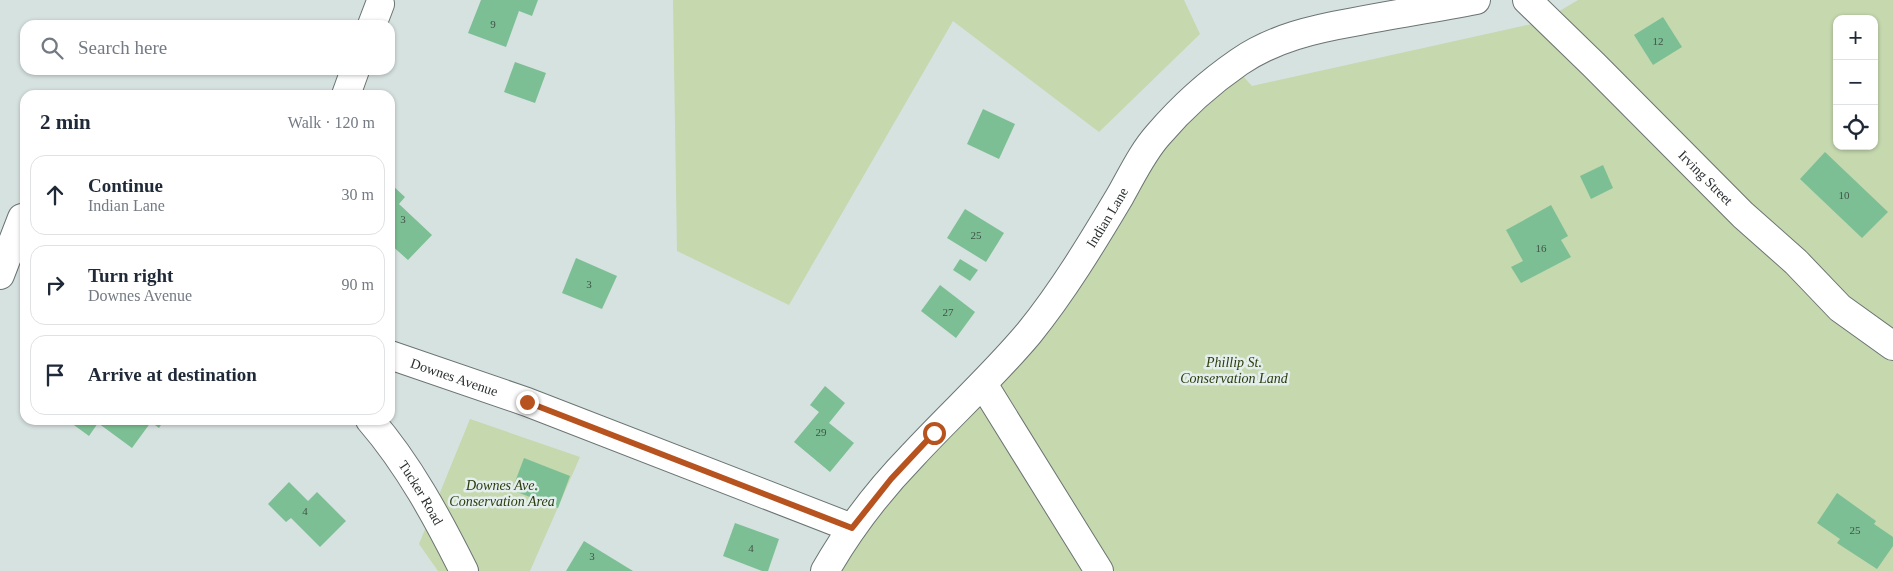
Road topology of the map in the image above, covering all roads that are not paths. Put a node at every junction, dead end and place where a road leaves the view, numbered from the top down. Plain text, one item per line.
1 (1476, 0) edge
2 (1527, 0) edge
3 (353, 75) edge
4 (348, 90) edge
5 (16, 215) edge
6 (0, 274) edge
7 (1893, 346) edge
8 (395, 357) edge
9 (983, 384) junction
10 (374, 425) edge
11 (852, 528) junction
12 (464, 571) edge
13 (825, 571) edge
14 (1099, 571) edge

1 - 9 street, Indian Lane
2 - 7 street, Irving Street
3 - 4 street
5 - 6 street
8 - 11 street, Downes Avenue
9 - 11 street, Indian Lane
9 - 14 street
10 - 12 street, Tucker Road
11 - 13 street, Indian Lane

